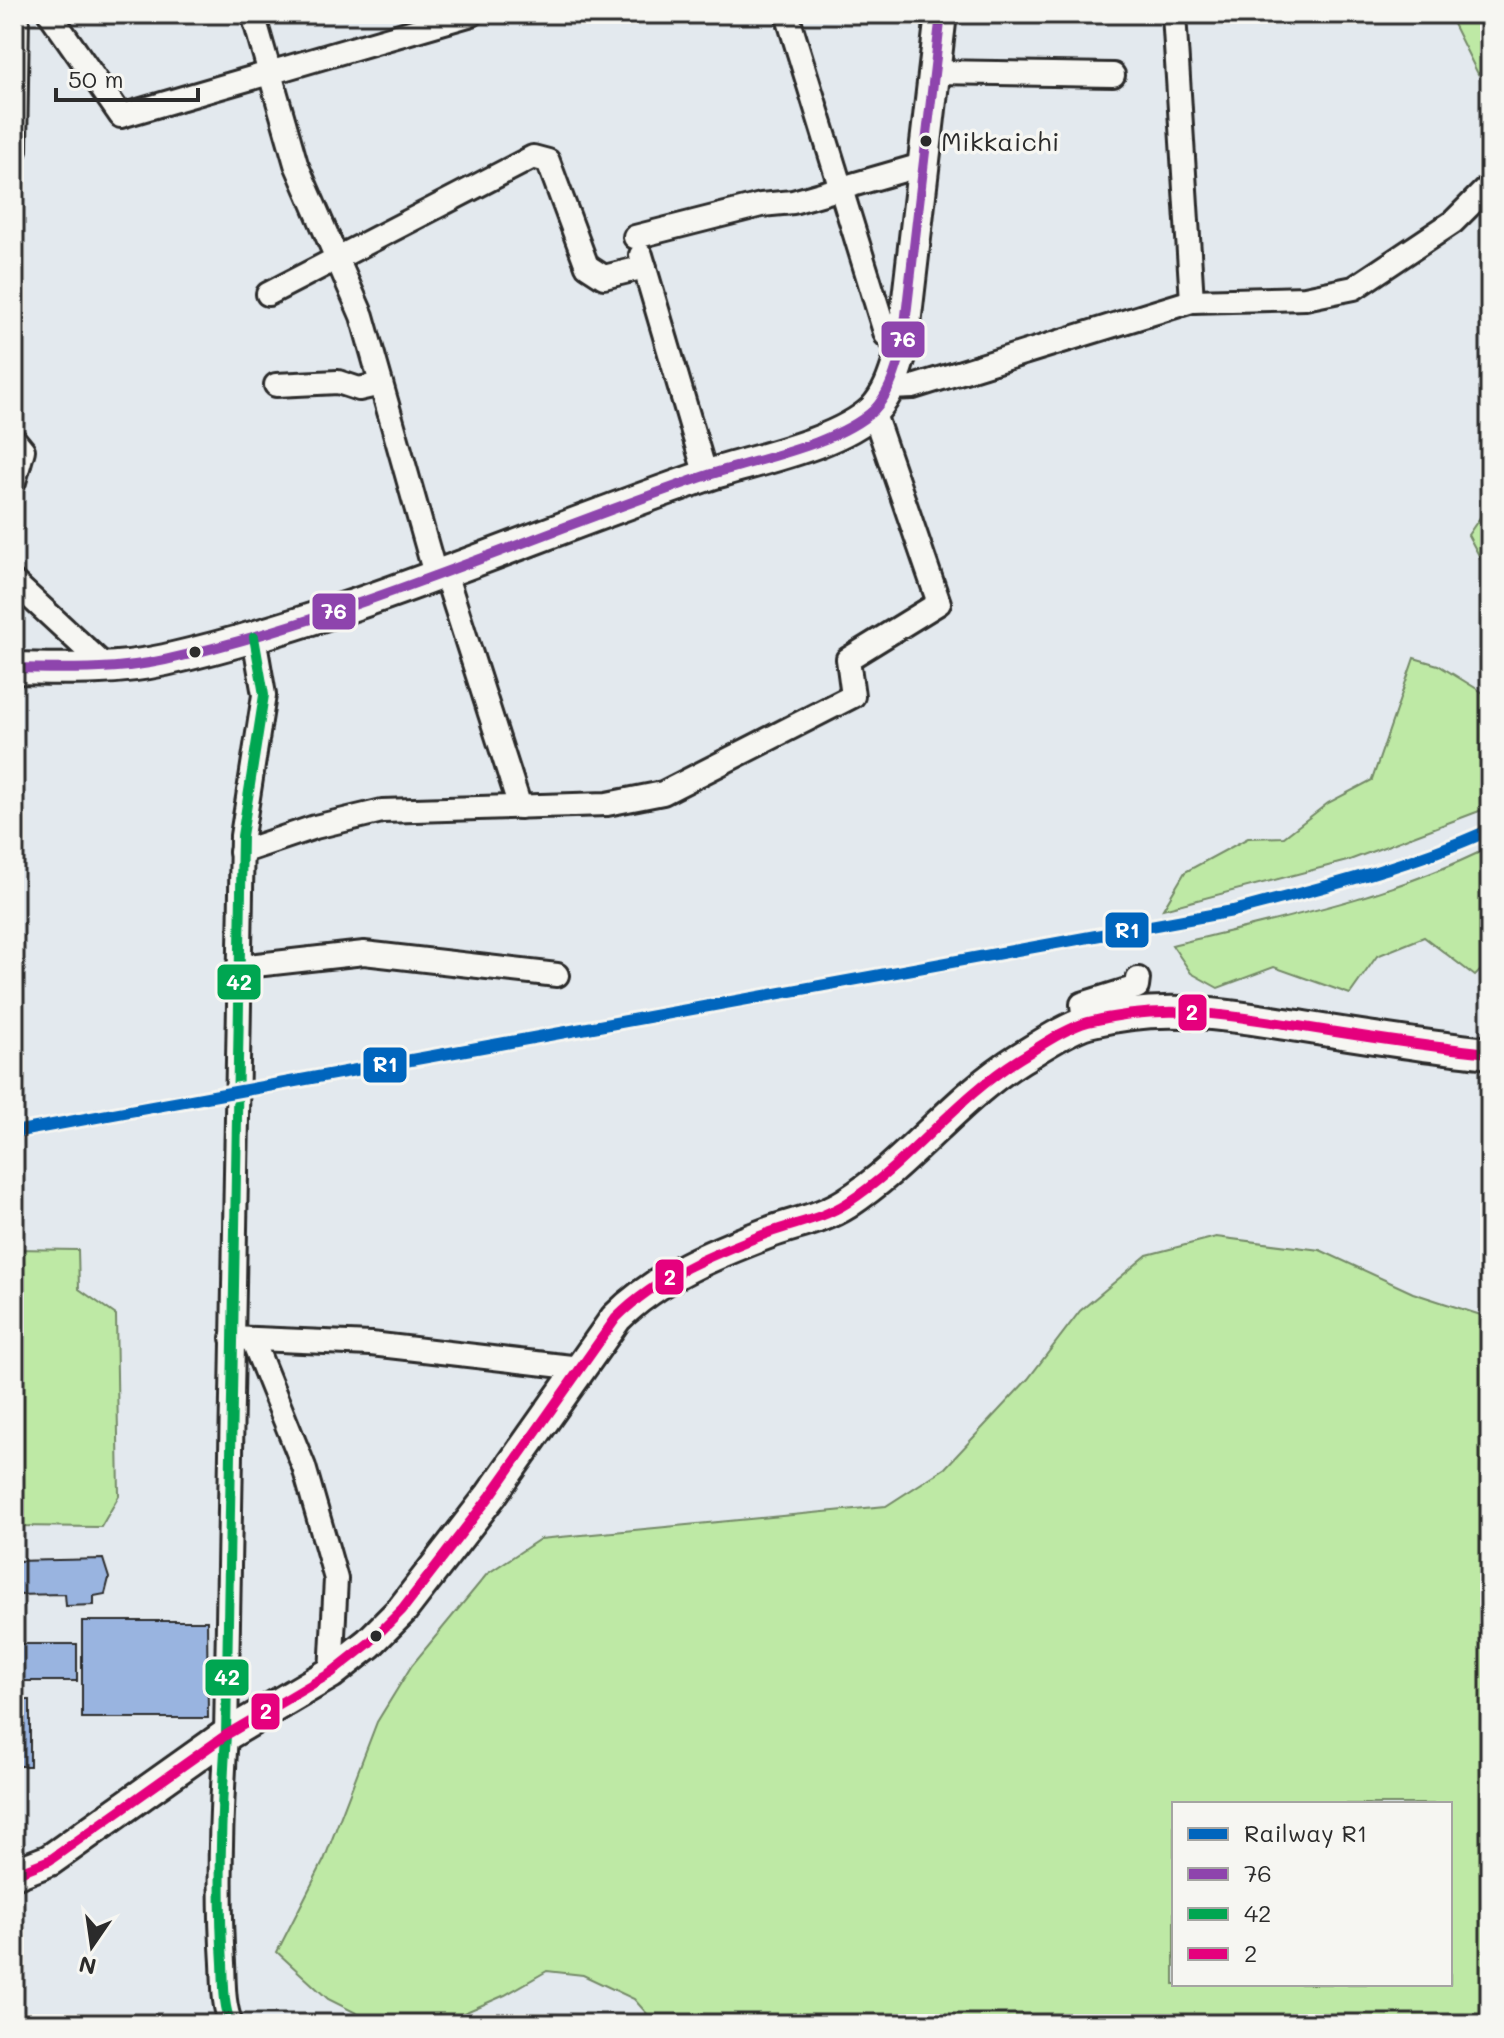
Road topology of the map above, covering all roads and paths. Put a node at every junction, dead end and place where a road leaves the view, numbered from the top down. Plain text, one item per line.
1 (17, 14) edge
2 (50, 14) edge
3 (253, 14) edge
4 (472, 14) edge
5 (787, 14) edge
6 (941, 14) edge
7 (1174, 14) edge
8 (271, 72) junction
9 (935, 72) junction
10 (1113, 75) dead end
11 (15, 150) edge
12 (925, 164) junction
13 (1490, 185) edge
14 (843, 188) junction
15 (338, 256) junction
16 (645, 267) junction
17 (268, 294) dead end
18 (1192, 301) junction
19 (902, 350) junction
20 (381, 384) junction
21 (276, 385) dead end
22 (881, 400) junction
23 (14, 439) edge
24 (706, 476) junction
25 (14, 482) edge
26 (440, 572) junction
27 (14, 582) edge
28 (254, 637) junction
29 (14, 668) edge
30 (108, 669) junction
31 (520, 807) junction
32 (241, 852) junction
33 (238, 967) junction
34 (557, 975) dead end
35 (1138, 979) dead end
36 (1084, 1023) junction
37 (1490, 1053) edge
38 (242, 1340) junction
39 (580, 1368) junction
40 (331, 1673) junction
41 (226, 1735) junction
42 (14, 1874) edge
43 (231, 2024) edge

1 - 11 street
2 - 8 street
3 - 8 street
4 - 8 street
5 - 14 street
6 - 9 street
7 - 18 street
8 - 15 street
9 - 10 street
9 - 12 street
12 - 14 street
12 - 19 street
13 - 18 street
14 - 16 street
14 - 19 street
15 - 16 street
15 - 17 street
15 - 20 street
16 - 24 street
18 - 22 street
19 - 22 street
20 - 21 street
20 - 26 street
22 - 24 street
22 - 31 street
23 - 25 street
24 - 26 street
26 - 28 street
26 - 31 street
27 - 30 street
28 - 30 street
28 - 32 street
29 - 30 street
31 - 32 street
32 - 33 street
33 - 34 street
33 - 38 street
35 - 36 street
36 - 37 street
36 - 39 street
38 - 39 street
38 - 40 street
38 - 41 street
39 - 40 street
40 - 41 street
41 - 42 street
41 - 43 street

